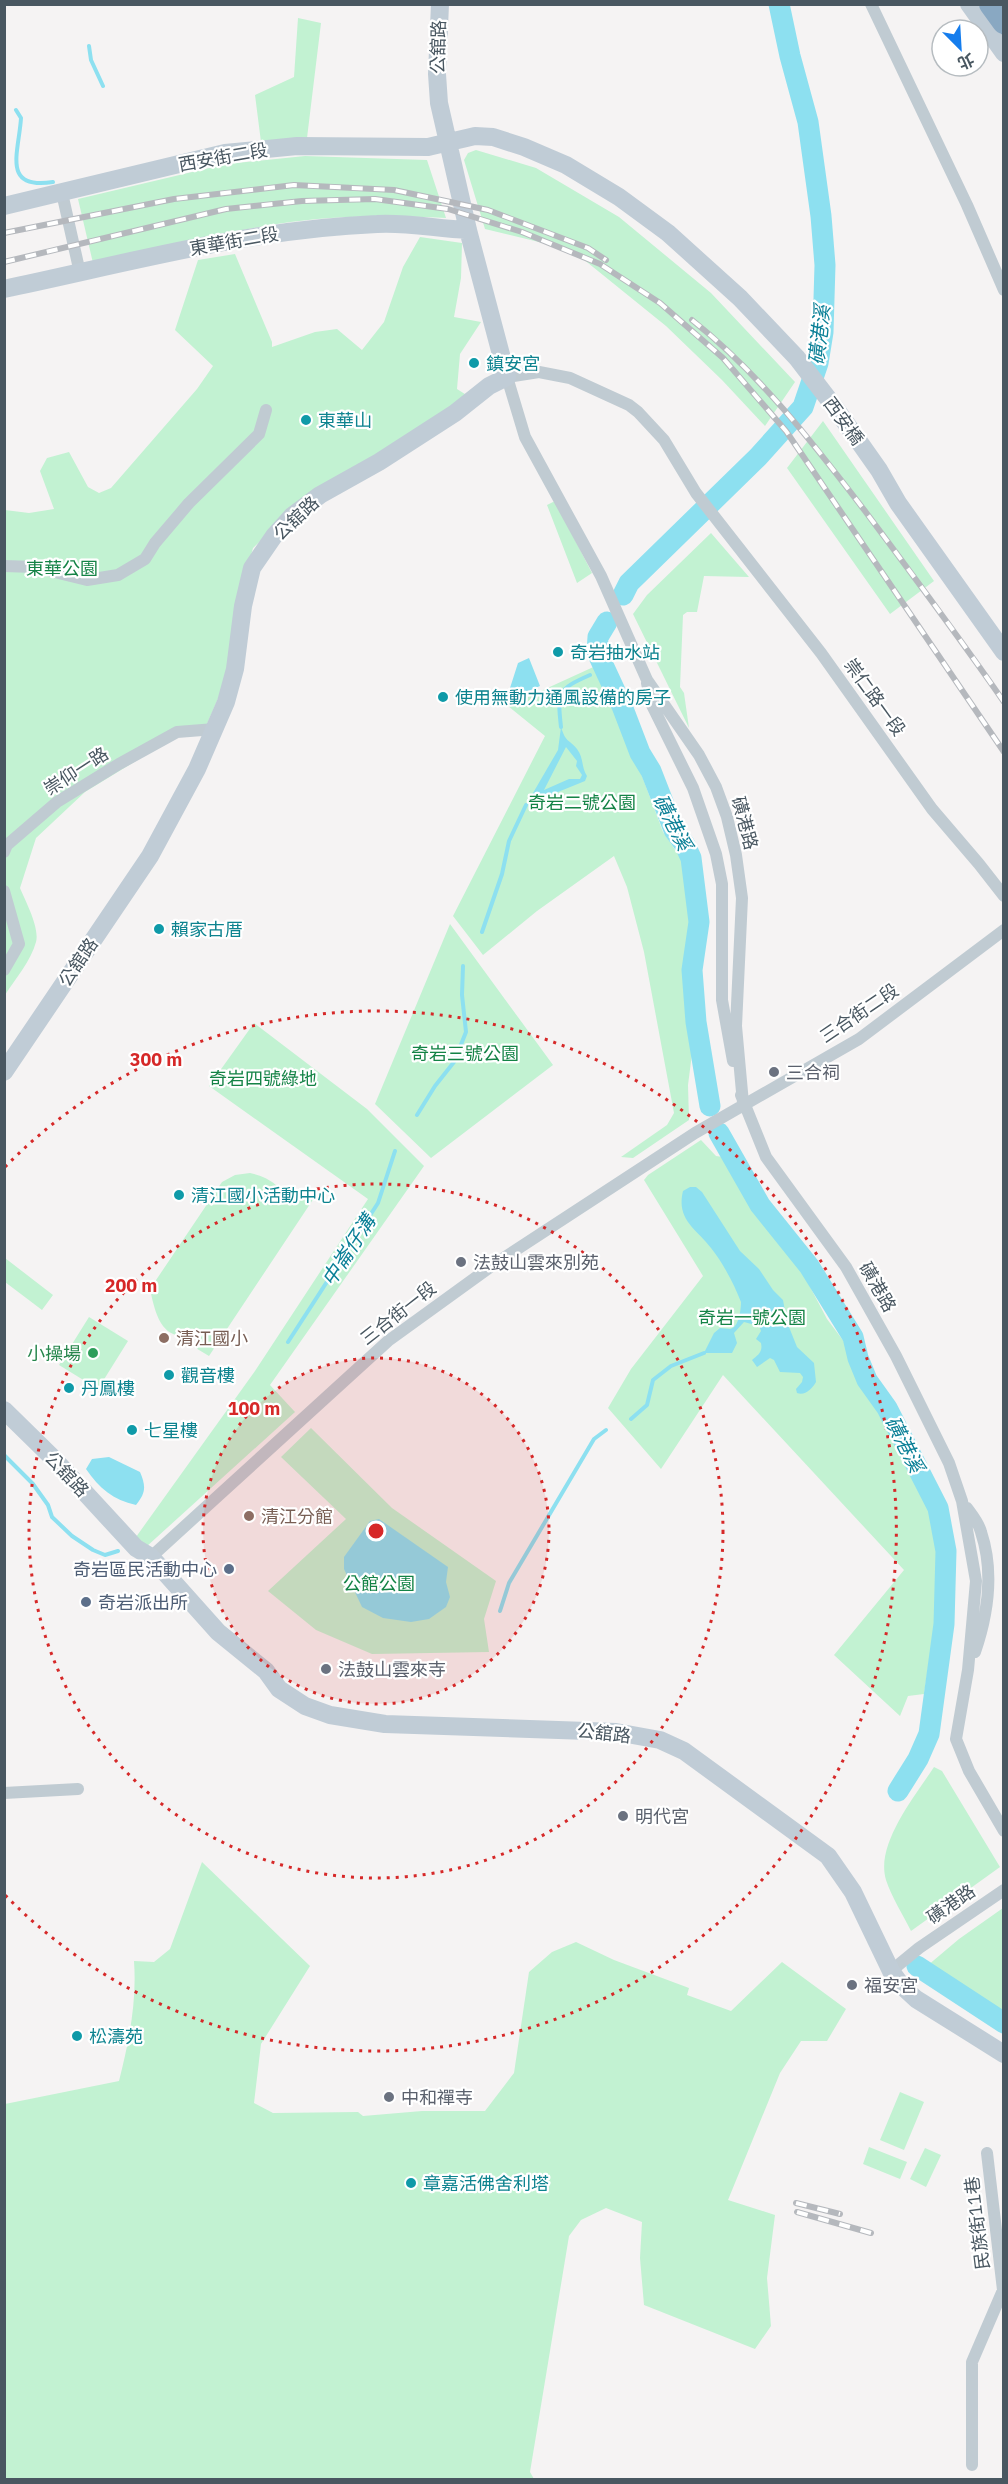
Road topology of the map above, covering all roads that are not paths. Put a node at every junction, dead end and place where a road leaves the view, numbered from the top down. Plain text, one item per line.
1 (440, 4) edge
2 (871, 4) edge
3 (969, 4) edge
4 (991, 4) edge
5 (1004, 22) edge
6 (1004, 53) edge
7 (447, 142) junction
8 (599, 184) joint
9 (62, 193) junction
10 (4, 206) edge
11 (468, 230) junction
12 (81, 273) junction
13 (4, 289) edge
14 (1004, 290) edge
15 (507, 377) junction
16 (266, 410) dead end
17 (4, 566) edge
18 (1004, 652) edge
19 (647, 680) junction
20 (216, 729) junction
21 (4, 852) edge
22 (4, 891) edge
23 (1004, 896) edge
24 (1004, 930) edge
25 (4, 970) edge
26 (4, 1072) edge
27 (744, 1103) junction
28 (727, 1113) joint
29 (4, 1410) edge
30 (138, 1549) junction
31 (78, 1789) dead end
32 (4, 1793) edge
33 (1004, 1831) edge
34 (1004, 1890) edge
35 (896, 1966) junction
36 (1004, 2054) edge
37 (987, 2153) dead end
38 (1003, 2290) edge
39 (972, 2465) dead end

1 - 7 street, 公舘路
2 - 14 street
3 - 6 street
4 - 5 highway
7 - 8 street, 西安街二段
7 - 9 street, 西安街二段
7 - 11 street, 公舘路
8 - 18 street, 西安橋
9 - 10 street, 西安街二段
9 - 12 street
11 - 12 street, 東華街二段
11 - 15 street, 公舘路
12 - 13 street, 東華街二段
15 - 19 street, 磺港路
15 - 20 street, 公舘路
15 - 23 street, 崇仁路一段
16 - 17 street
19 - 27 street, 磺港路
19 - 27 street, 磺港路
20 - 21 street, 崇仰一路
20 - 26 street, 公舘路
22 - 25 street
24 - 27 street, 三合街二段
27 - 28 street, 三合街二段
27 - 33 street, 磺港路
28 - 30 street, 三合街一段
29 - 30 street, 公舘路
30 - 35 street, 公舘路
31 - 32 street
34 - 35 street, 磺港路
35 - 36 street, 公舘路
37 - 38 street, 民族街11巷
38 - 39 street

